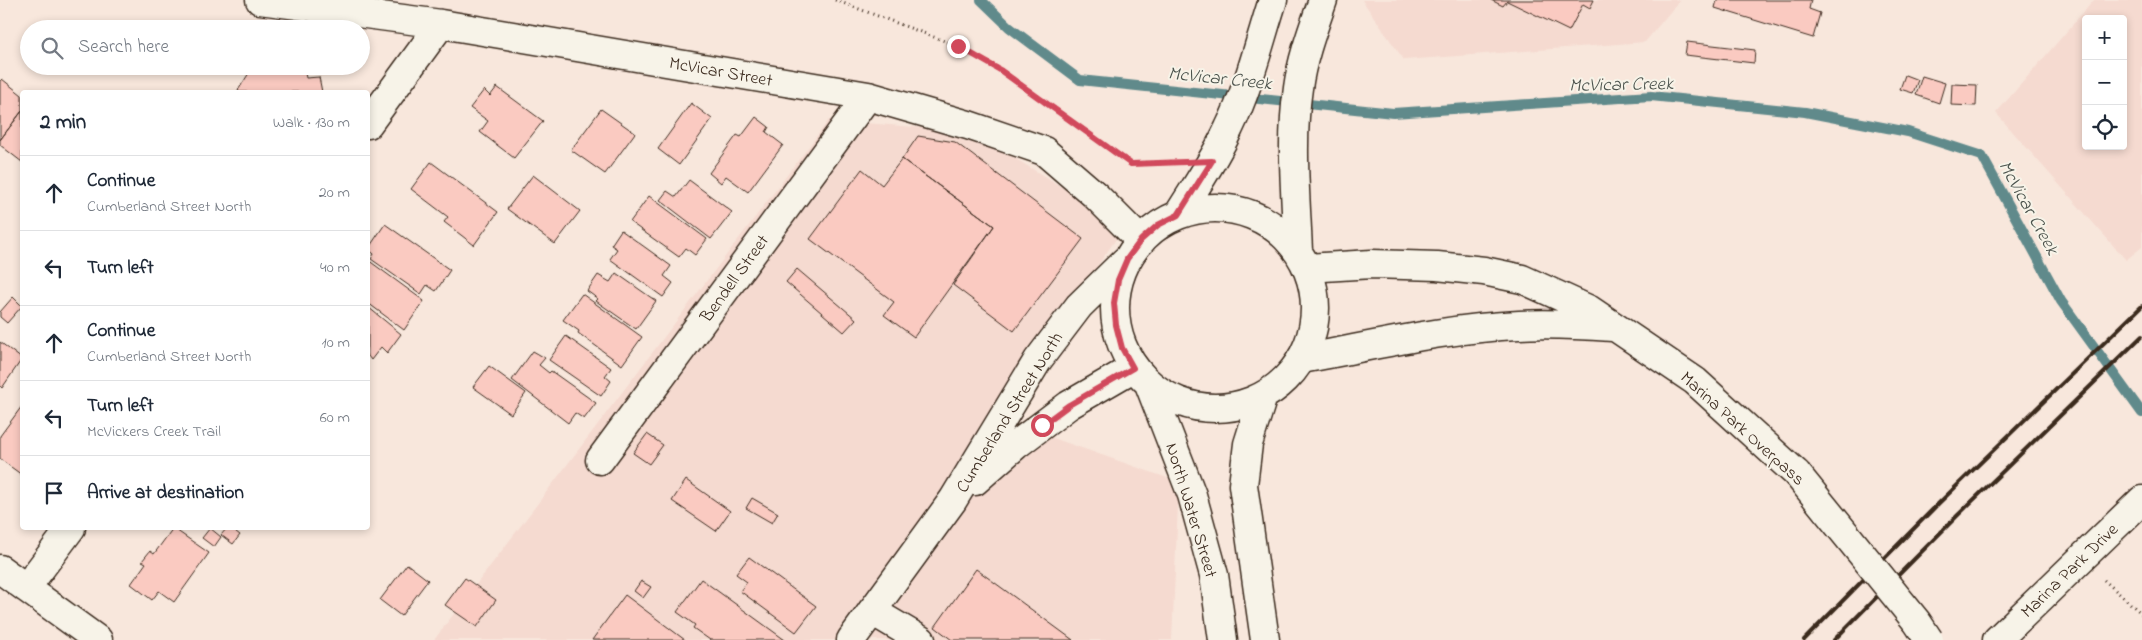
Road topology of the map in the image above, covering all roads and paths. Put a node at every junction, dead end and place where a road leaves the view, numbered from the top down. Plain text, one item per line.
1 (260, 0) edge
2 (835, 0) edge
3 (1273, 0) edge
4 (1322, 0) edge
5 (441, 24) junction
6 (868, 96) junction
7 (370, 121) edge
8 (1212, 161) junction
9 (1178, 215) junction
10 (1134, 250) junction
11 (1302, 260) junction
12 (1616, 328) junction
13 (1301, 359) junction
14 (1141, 376) junction
15 (1264, 396) junction
16 (600, 460) dead end
17 (953, 500) junction
18 (2134, 508) edge
19 (70, 530) edge
20 (2081, 560) junction
21 (0, 569) edge
22 (26, 588) junction
23 (872, 611) junction
24 (2142, 614) edge
25 (98, 640) edge
26 (851, 640) edge
27 (921, 640) edge
28 (1222, 640) edge
29 (1264, 640) edge
30 (1929, 640) edge
31 (1998, 640) edge

1 - 5 street, McVicar Street
2 - 8 path
3 - 8 street
4 - 11 street
5 - 6 street, McVicar Street
5 - 7 street
6 - 10 street, McVicar Street
6 - 16 street, Bendell Street
8 - 9 street
9 - 10 street, Cumberland Street North
9 - 11 street, Cumberland Street North
10 - 14 street, North Water Street
10 - 17 street, Cumberland Street North
11 - 12 street, Marina Park Overpass
11 - 13 street
12 - 13 street, Marina Park Overpass
12 - 30 street, Marina Park Overpass, bridge
13 - 15 street
14 - 15 street
14 - 17 street, Cumberland Street North
14 - 28 street, North Water Street
15 - 29 street
17 - 23 street, Cumberland Street North
18 - 20 street, Marina Park Drive
19 - 22 street
20 - 24 path
20 - 31 street, Marina Park Drive
21 - 22 street
22 - 25 street
23 - 26 street, Cumberland Street North
23 - 27 street

